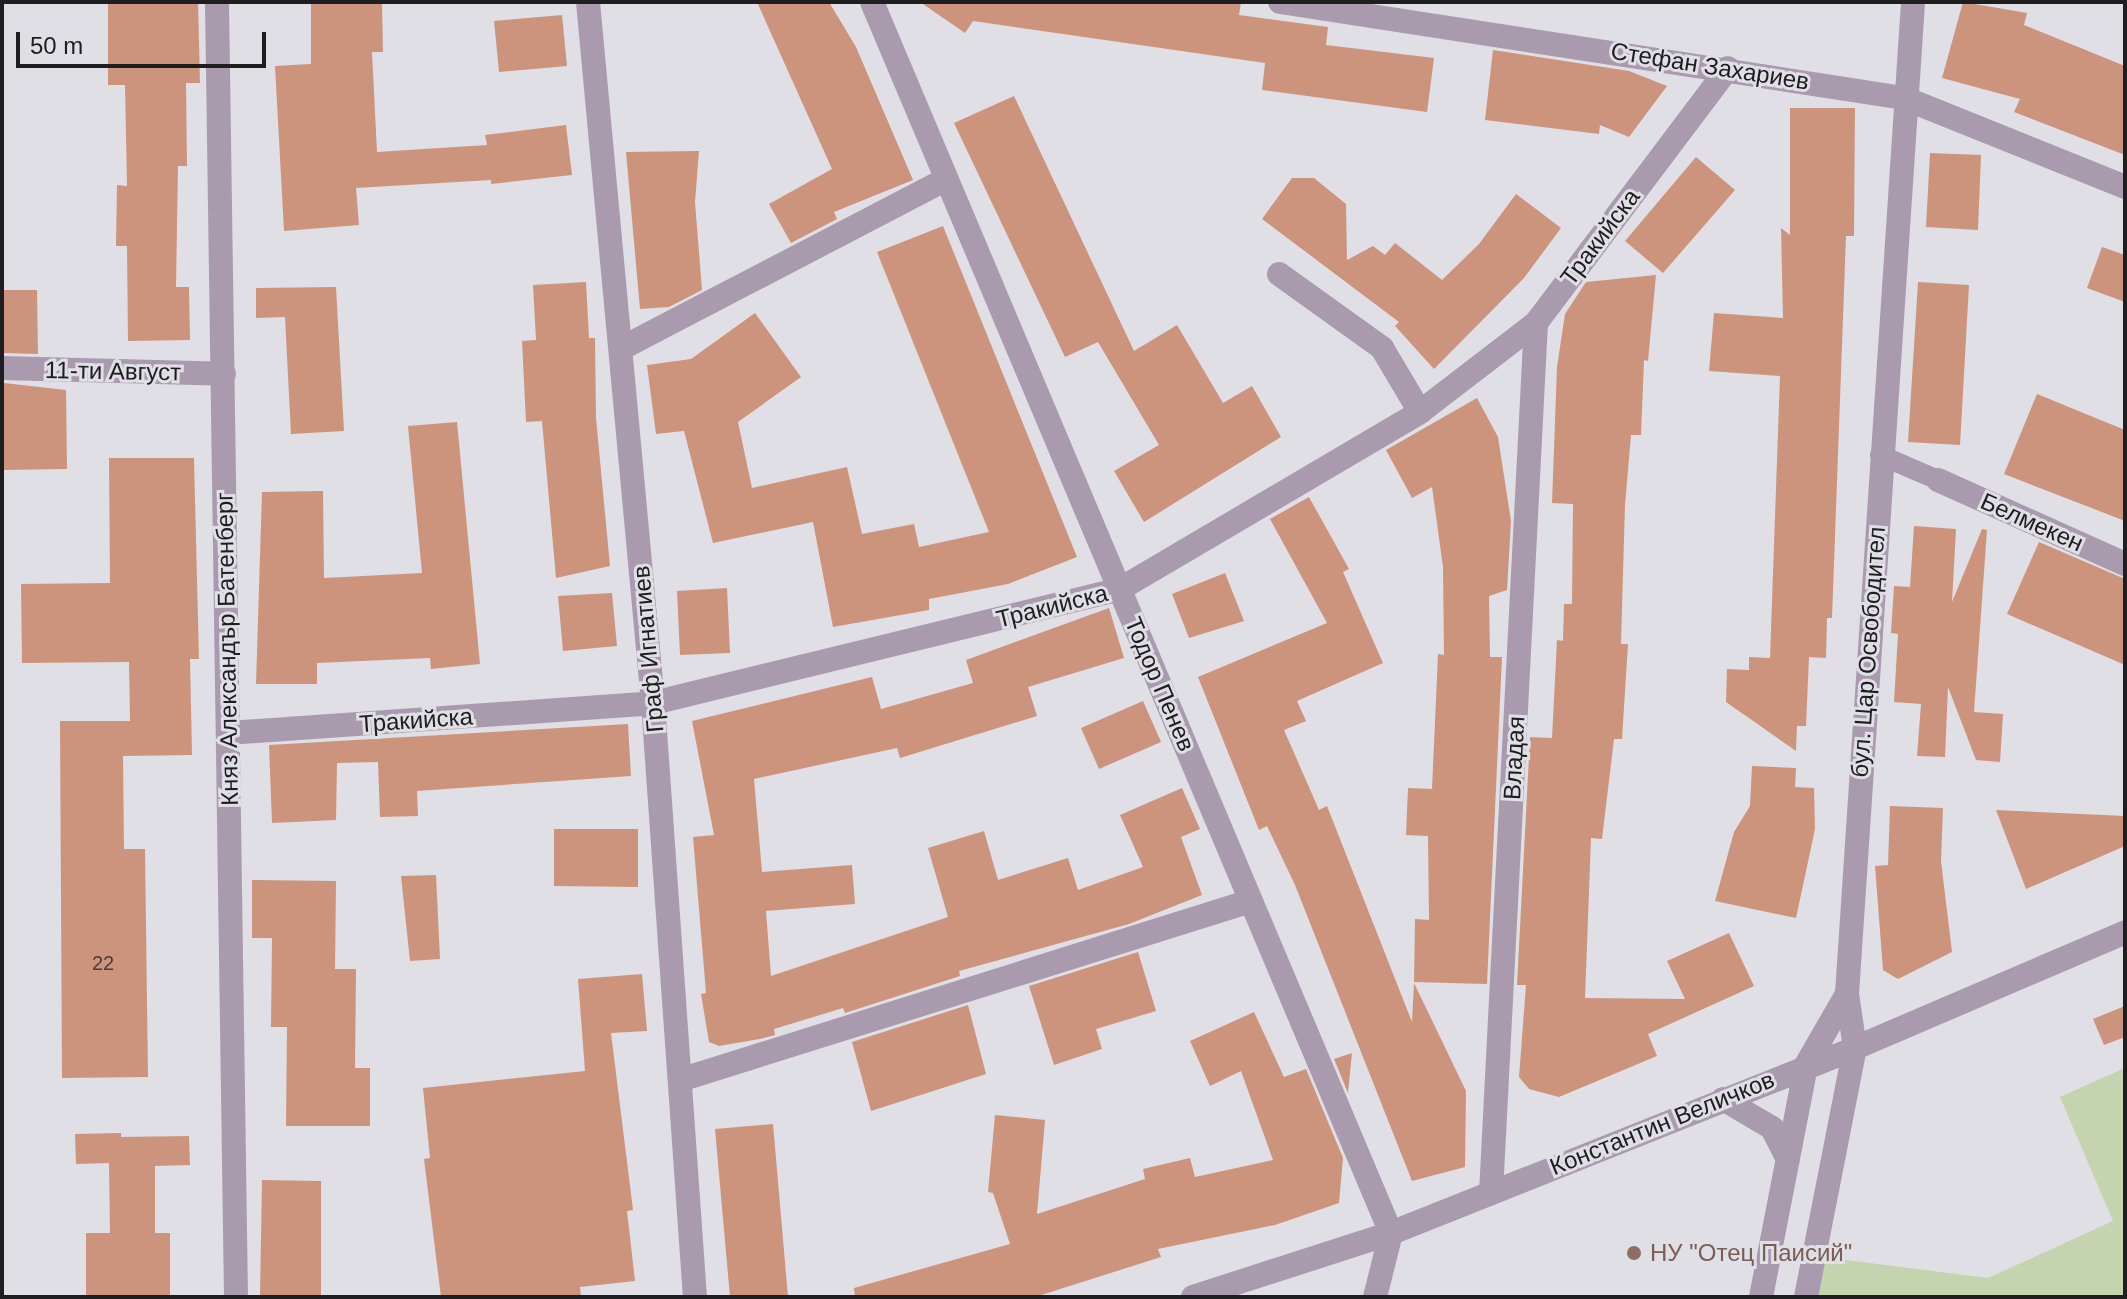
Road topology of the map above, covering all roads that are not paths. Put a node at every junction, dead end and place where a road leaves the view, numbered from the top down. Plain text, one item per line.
1 (217, 2) edge
2 (588, 2) edge
3 (872, 2) edge
4 (1280, 2) edge
5 (1913, 2) edge
6 (1426, 13) edge
7 (1728, 68) junction
8 (1904, 98) junction
9 (946, 179) junction
10 (2125, 187) edge
11 (1279, 274) dead end
12 (1536, 323) junction
13 (622, 348) junction
14 (2, 368) edge
15 (224, 374) junction
16 (1420, 412) junction
17 (1880, 455) junction
18 (1938, 480) joint
19 (2125, 564) edge
20 (1120, 589) junction
21 (653, 703) junction
22 (228, 733) junction
23 (1251, 901) junction
24 (2125, 932) edge
25 (1847, 994) junction
26 (1855, 1048) junction
27 (1806, 1065) junction
28 (680, 1080) junction
29 (1723, 1099) junction
30 (1788, 1159) junction
31 (1491, 1193) junction
32 (1391, 1233) junction
33 (236, 1297) edge
34 (695, 1297) edge
35 (1193, 1297) edge
36 (1375, 1297) edge
37 (1761, 1297) edge
38 (1806, 1297) edge

1 - 15 street, Княз Александър Батенберг
2 - 13 street, Граф Игнатиев
3 - 9 street, Тодор Пенев
4 - 6 street, Стефан Захариев
5 - 8 street, бул. Цар Освободител
6 - 7 street, Стефан Захариев
7 - 8 street, Стефан Захариев
7 - 12 street, Тракийска
8 - 10 street, Стефан Захариев
8 - 17 street, бул. Цар Освободител
9 - 13 street
9 - 20 street, Тодор Пенев
11 - 16 street
12 - 16 street, Тракийска
12 - 31 street, Владая
13 - 21 street, Граф Игнатиев
14 - 15 street, 11-ти Август
15 - 22 street, Княз Александър Батенберг
16 - 20 street, Тракийска
17 - 18 street
17 - 25 street, бул. Цар Освободител
18 - 19 street, Белмекен
20 - 21 street, Тракийска
20 - 23 street, Тодор Пенев
21 - 22 street, Тракийска
21 - 28 street, Граф Игнатиев
22 - 33 street, Княз Александър Батенберг
23 - 28 street
23 - 32 street, Тодор Пенев
24 - 26 street, Константин Величков
25 - 26 street, бул. Цар Освободител
25 - 27 street
26 - 27 street, Константин Величков
26 - 38 street, бул. Цар Освободител
27 - 29 street, Константин Величков
27 - 30 street
28 - 34 street, Граф Игнатиев
29 - 30 street
29 - 31 street, Константин Величков
30 - 37 street
31 - 32 street, Константин Величков
32 - 35 street, Константин Величков
32 - 36 street

